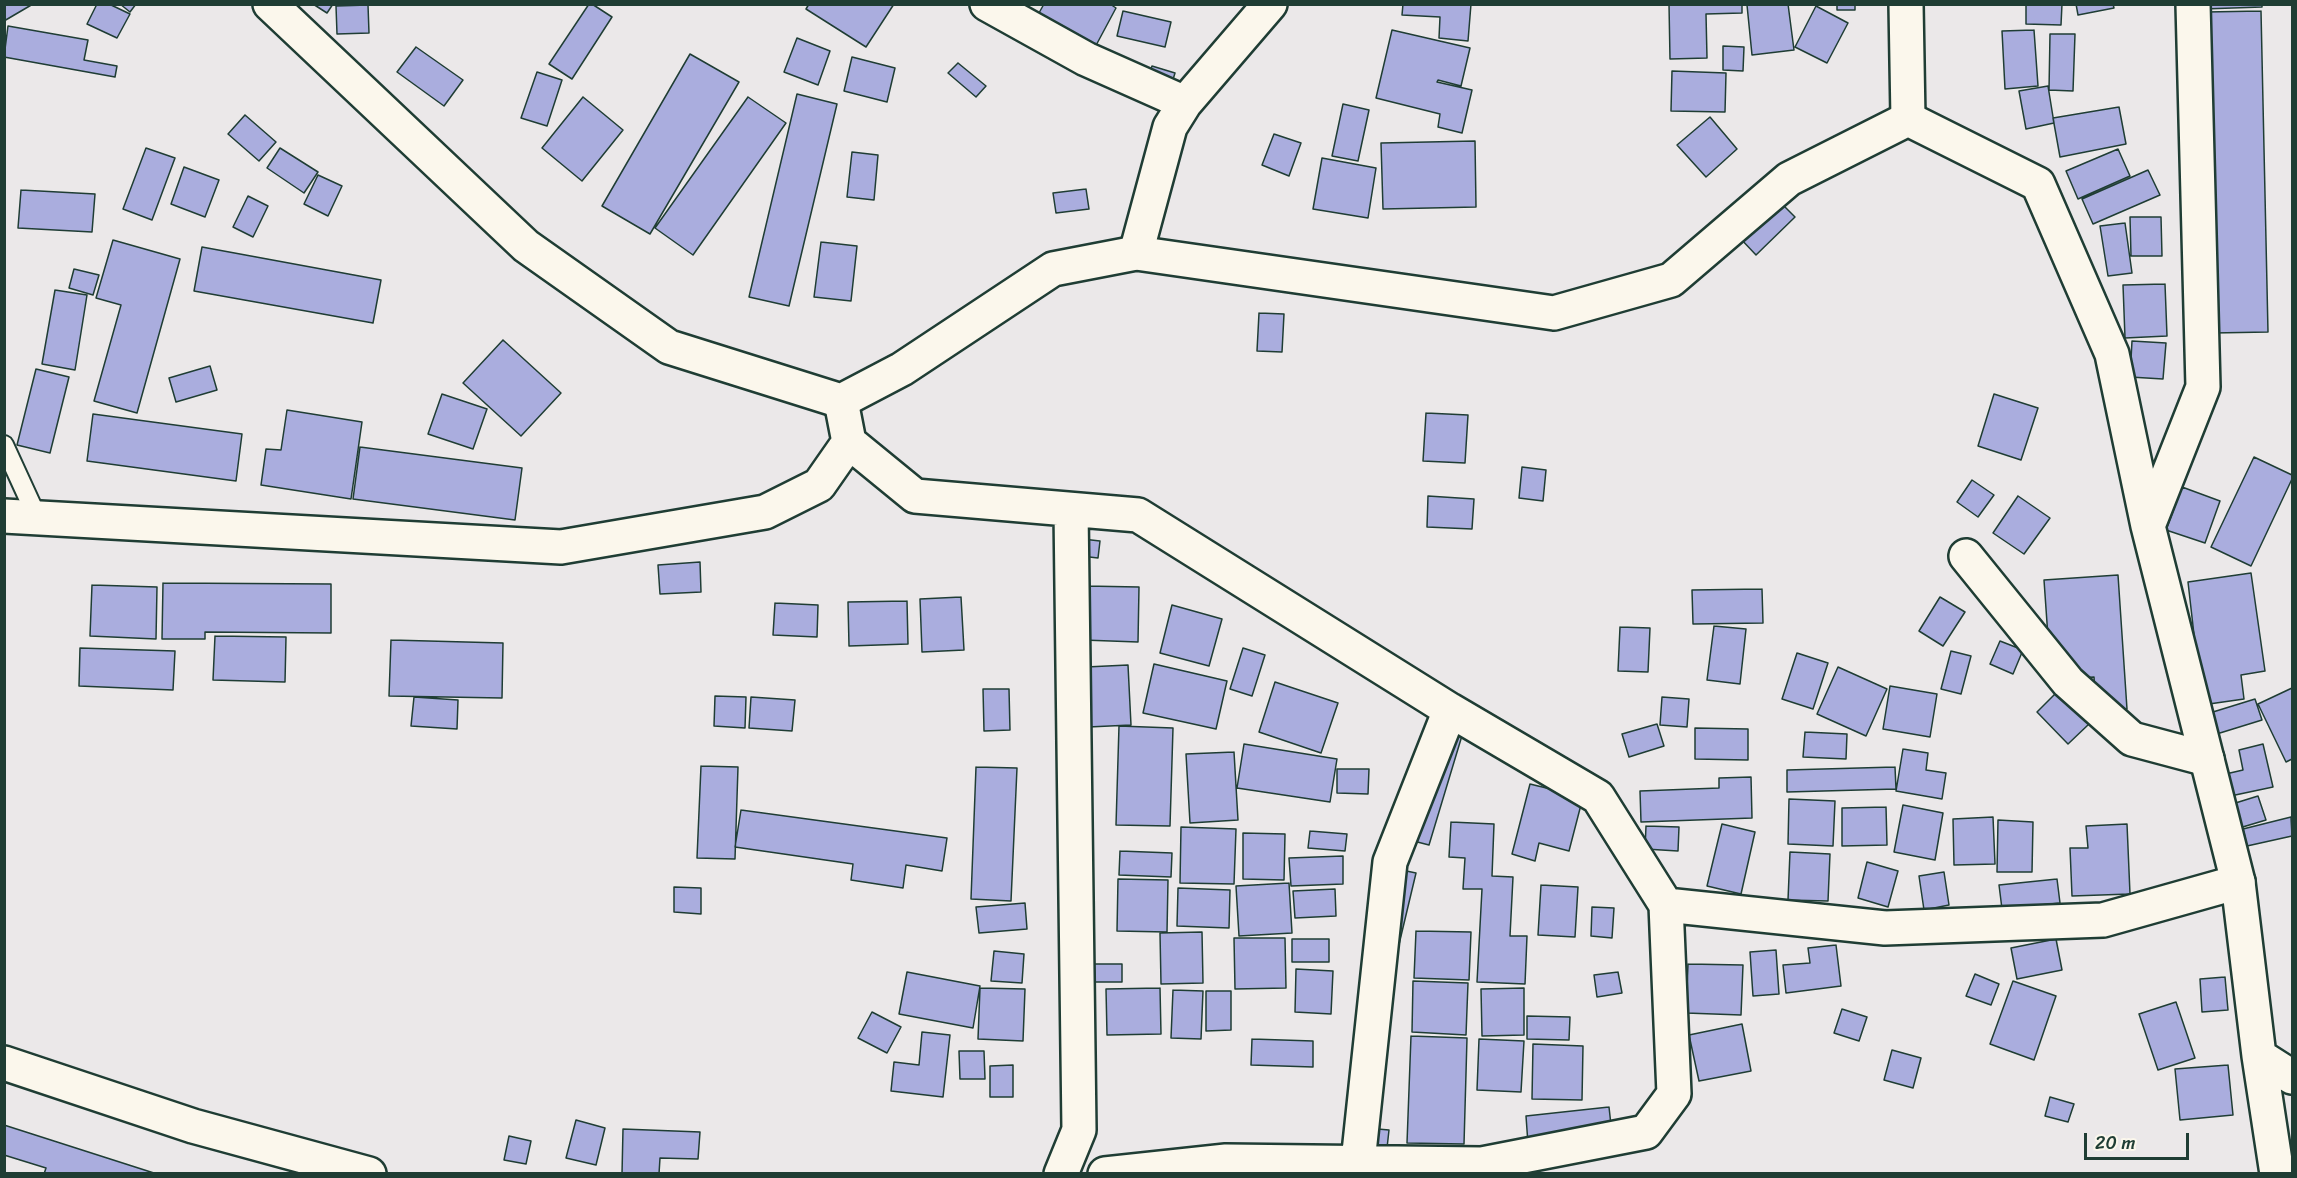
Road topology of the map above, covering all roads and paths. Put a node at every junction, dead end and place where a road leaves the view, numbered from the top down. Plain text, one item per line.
1 (270, 4) edge
2 (987, 4) edge
3 (1270, 4) edge
4 (1906, 4) edge
5 (2193, 4) edge
6 (1185, 103) junction
7 (1908, 119) junction
8 (1136, 254) junction
9 (841, 401) junction
10 (849, 442) junction
11 (4, 446) edge
12 (1071, 510) junction
13 (4, 516) edge
14 (38, 517) junction
15 (2148, 526) junction
16 (1966, 556) dead end
17 (1450, 710) junction
18 (2207, 759) junction
19 (2238, 882) junction
20 (1666, 905) junction
21 (2259, 1056) junction
22 (4, 1063) edge
23 (2292, 1077) edge
24 (1358, 1162) junction
25 (2292, 1170) edge
26 (369, 1173) edge
27 (1061, 1173) edge
28 (1105, 1173) edge
29 (2279, 1173) edge

1 - 9 street
2 - 6 street
3 - 6 street
4 - 7 street
5 - 15 street
6 - 8 street
7 - 8 street
7 - 15 street
8 - 9 street
9 - 10 street
10 - 12 street
10 - 14 street
11 - 14 lane
12 - 17 street
12 - 27 street
13 - 14 street
15 - 18 street
16 - 18 street
17 - 20 street
17 - 24 street
18 - 19 street
19 - 20 street
19 - 21 street
20 - 24 street
21 - 23 street
21 - 29 street
22 - 26 street
24 - 28 street
25 - 29 street

